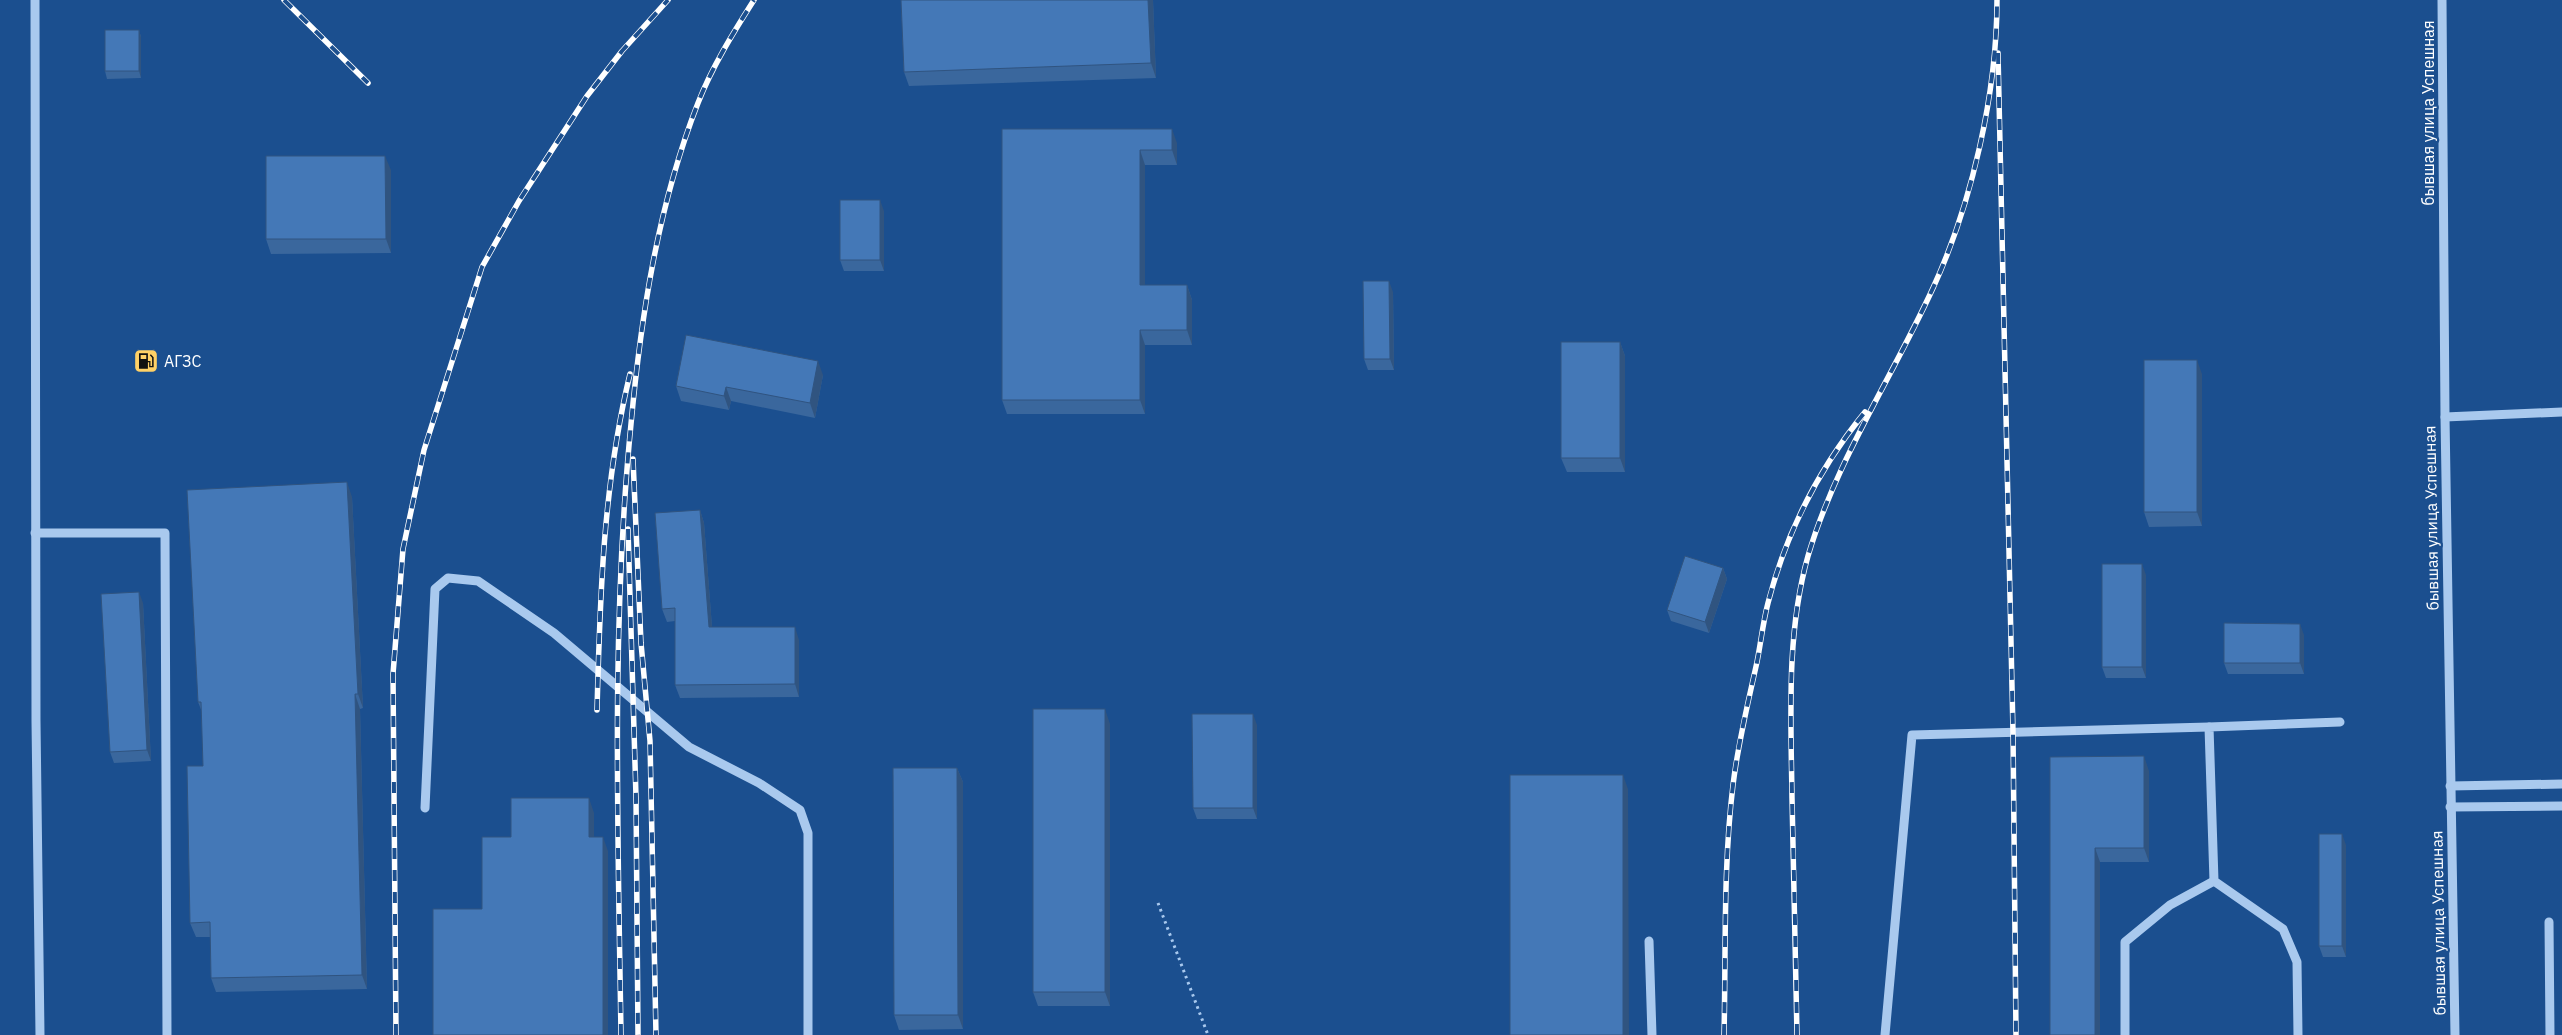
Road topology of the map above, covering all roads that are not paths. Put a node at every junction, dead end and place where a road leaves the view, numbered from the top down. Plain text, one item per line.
1 (34, 0) edge
2 (2442, 0) edge
3 (2562, 412) edge
4 (2445, 418) junction
5 (36, 533) junction
6 (2340, 722) dead end
7 (2209, 727) junction
8 (2562, 784) edge
9 (2450, 786) junction
10 (2562, 806) edge
11 (2450, 807) junction
12 (425, 808) dead end
13 (2214, 882) junction
14 (2549, 922) dead end
15 (1649, 941) dead end
16 (1887, 1034) edge
17 (40, 1035) edge
18 (167, 1035) edge
19 (808, 1035) edge
20 (1652, 1035) edge
21 (2125, 1035) edge
22 (2298, 1035) edge
23 (2456, 1035) edge
24 (2550, 1035) edge

1 - 5 street
2 - 4 street, бывшая улица Успешная
3 - 4 street
4 - 9 street, бывшая улица Успешная
5 - 17 street
5 - 18 street
6 - 7 street
7 - 13 street
7 - 16 street
8 - 9 street
9 - 11 street, бывшая улица Успешная
10 - 11 street
11 - 23 street, бывшая улица Успешная
12 - 19 street
13 - 21 street
13 - 22 street
14 - 24 street
15 - 20 street

